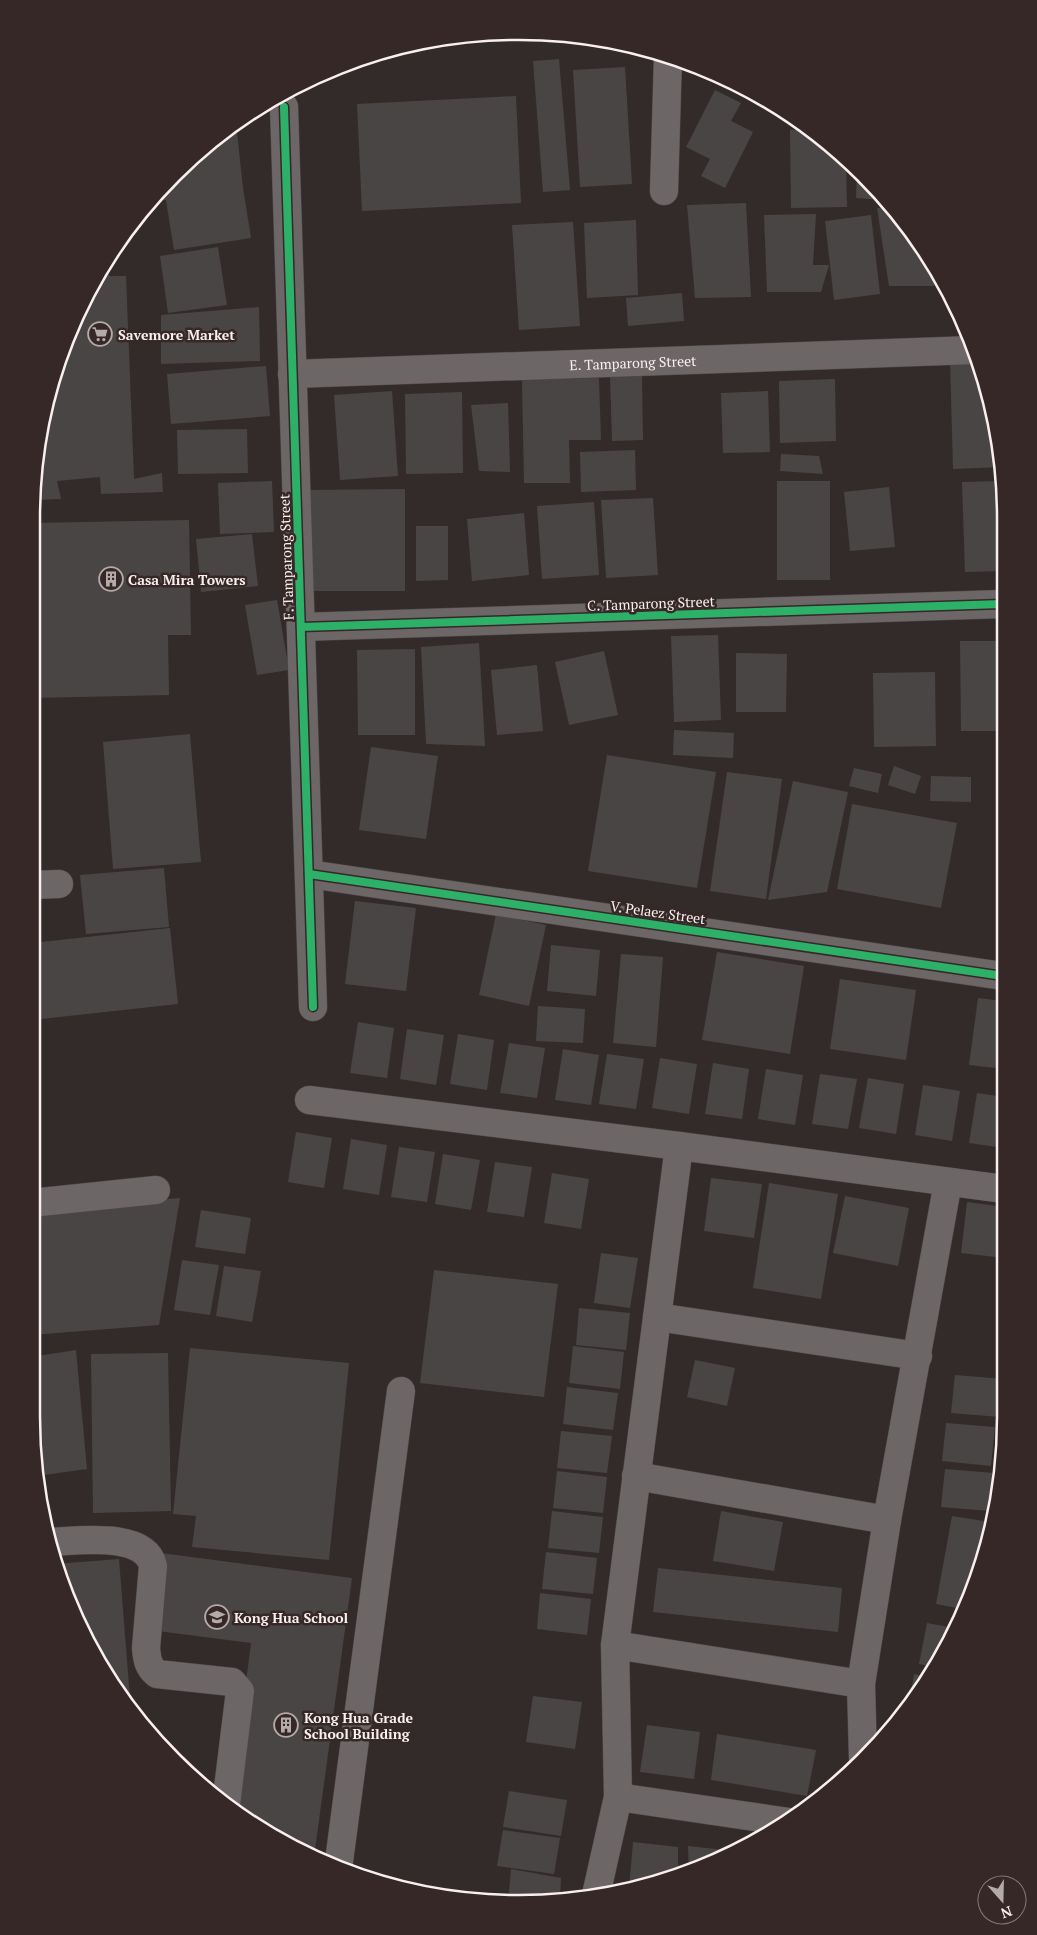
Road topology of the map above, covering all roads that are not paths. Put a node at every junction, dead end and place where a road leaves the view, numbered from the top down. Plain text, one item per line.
1 (668, 64) edge
2 (284, 107) dead end
3 (664, 191) dead end
4 (967, 350) edge
5 (292, 374) junction
6 (997, 604) edge
7 (301, 627) junction
8 (308, 874) junction
9 (59, 884) dead end
10 (40, 885) edge
11 (997, 975) edge
12 (312, 1007) dead end
13 (309, 1100) dead end
14 (679, 1146) junction
15 (948, 1182) junction
16 (997, 1188) edge
17 (156, 1190) dead end
18 (40, 1202) edge
19 (657, 1317) junction
20 (918, 1356) junction
21 (400, 1391) dead end
22 (636, 1476) junction
23 (887, 1520) junction
24 (57, 1542) edge
25 (615, 1645) junction
26 (861, 1684) junction
27 (863, 1749) edge
28 (227, 1796) edge
29 (618, 1797) junction
30 (775, 1820) edge
31 (339, 1861) edge
32 (597, 1888) edge

1 - 3 street
2 - 5 street, F. Tamparong Street
4 - 5 street, E. Tamparong Street
5 - 7 street, F. Tamparong Street
6 - 7 street, C. Tamparong Street
7 - 8 street, F. Tamparong Street
8 - 11 street, V. Pelaez Street
8 - 12 street, F. Tamparong Street
9 - 10 street
13 - 14 street
14 - 15 street
14 - 19 street
15 - 16 street
15 - 20 street
17 - 18 street
19 - 20 street
19 - 22 street
20 - 23 street
21 - 31 street
22 - 23 street
22 - 25 street
23 - 26 street
24 - 28 street
25 - 26 street
25 - 29 street
26 - 27 street
29 - 30 street
29 - 32 street

